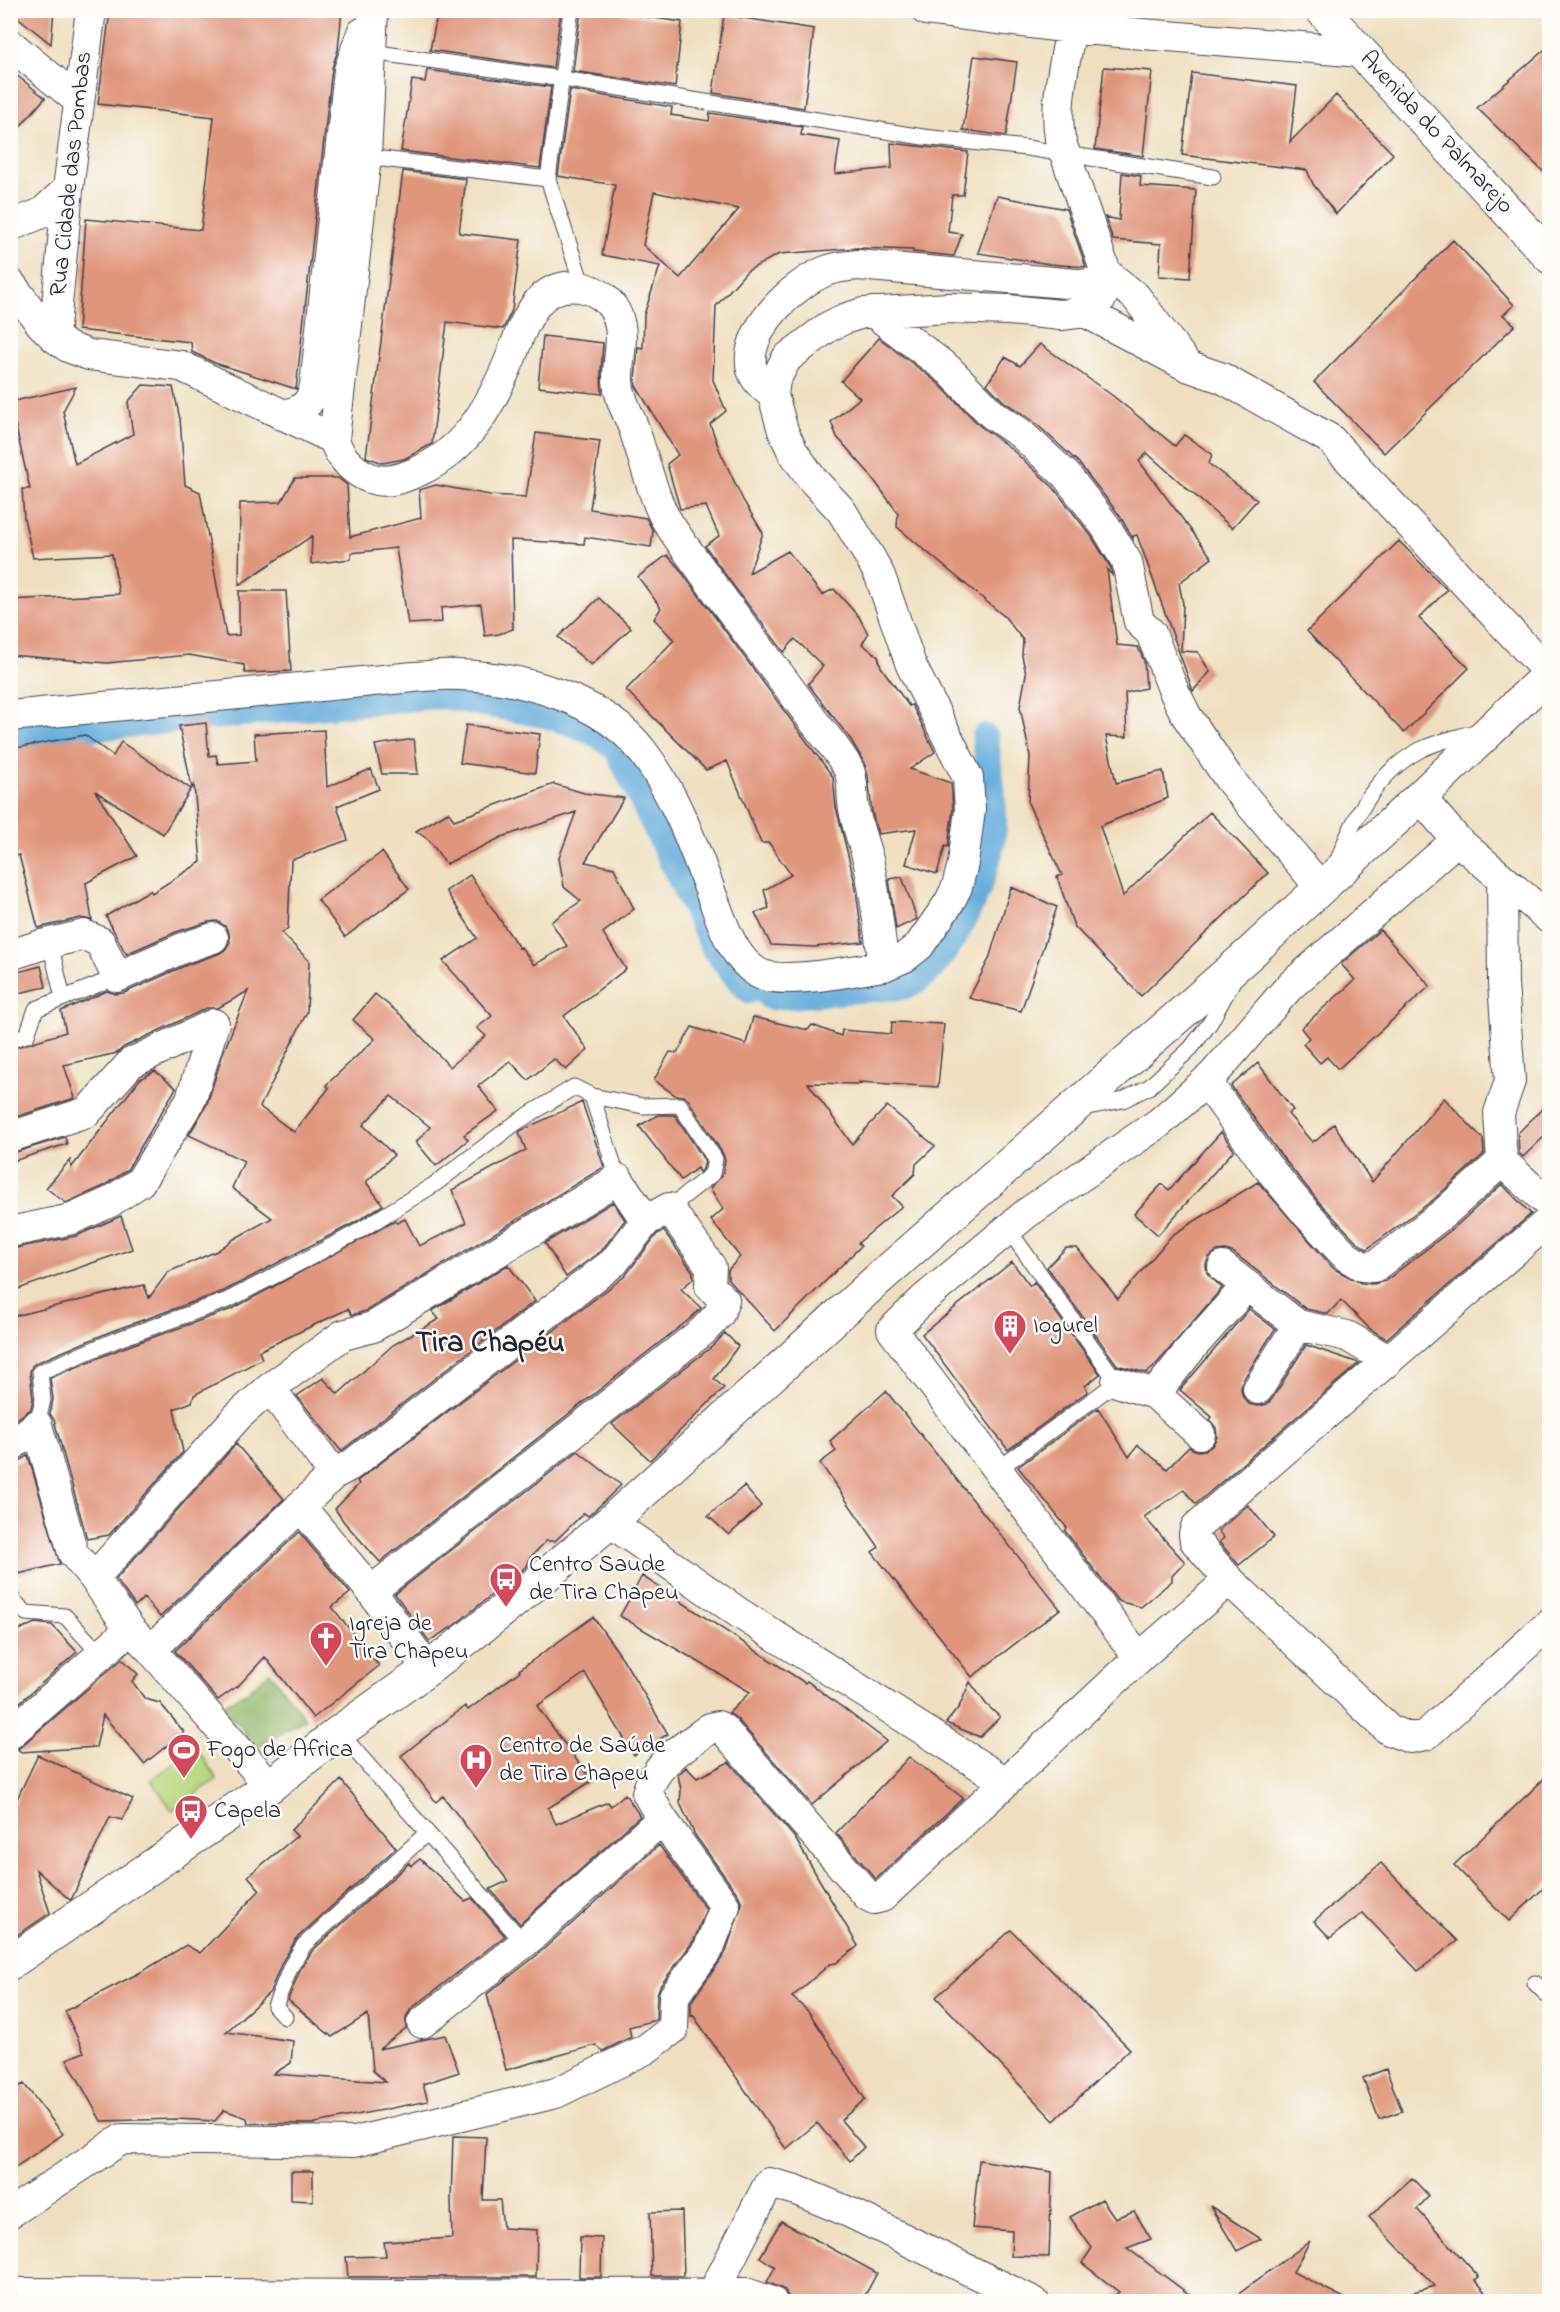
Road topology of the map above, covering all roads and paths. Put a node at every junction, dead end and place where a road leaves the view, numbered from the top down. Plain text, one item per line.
1 (91, 10) edge
2 (371, 10) edge
3 (571, 10) edge
4 (926, 10) edge
5 (1322, 10) edge
6 (1001, 15) edge
7 (1071, 28) junction
8 (10, 44) edge
9 (371, 52) junction
10 (1361, 52) junction
11 (563, 79) junction
12 (79, 101) junction
13 (1067, 156) junction
14 (366, 157) junction
15 (1213, 177) dead end
16 (548, 179) junction
17 (68, 189) junction
18 (10, 226) edge
19 (1550, 257) edge
20 (1106, 273) junction
21 (10, 283) edge
22 (583, 287) junction
23 (873, 312) junction
24 (1085, 312) junction
25 (54, 337) junction
26 (1187, 366) junction
27 (774, 395) junction
28 (282, 414) junction
29 (334, 439) junction
30 (1549, 673) edge
31 (10, 716) edge
32 (1495, 726) junction
33 (1420, 797) junction
34 (1457, 840) junction
35 (1502, 878) junction
36 (1326, 883) junction
37 (1550, 919) edge
38 (213, 939) dead end
39 (50, 943) junction
40 (10, 955) edge
41 (884, 966) junction
42 (117, 977) junction
43 (63, 998) junction
44 (10, 1040) edge
45 (1206, 1081) junction
46 (592, 1096) junction
47 (10, 1137) edge
48 (1502, 1161) junction
49 (618, 1179) junction
50 (1550, 1204) edge
51 (658, 1215) junction
52 (1550, 1220) edge
53 (1008, 1229) junction
54 (10, 1232) edge
55 (1223, 1267) dead end
56 (1236, 1298) dead end
57 (1298, 1325) junction
58 (1388, 1360) junction
59 (1117, 1382) junction
60 (270, 1388) junction
61 (1258, 1389) dead end
62 (1155, 1394) junction
63 (37, 1425) junction
64 (1200, 1434) dead end
65 (10, 1447) edge
66 (997, 1470) junction
67 (334, 1474) junction
68 (300, 1506) junction
69 (610, 1522) junction
70 (94, 1578) junction
71 (1229, 1580) junction
72 (371, 1591) junction
73 (10, 1597) edge
74 (1550, 1623) edge
75 (130, 1629) junction
76 (150, 1650) junction
77 (101, 1655) junction
78 (1139, 1658) junction
79 (428, 1669) junction
80 (339, 1732) junction
81 (10, 1734) edge
82 (1006, 1782) junction
83 (270, 1786) junction
84 (662, 1819) junction
85 (427, 1833) junction
86 (524, 1943) junction
87 (10, 1963) edge
88 (1535, 1983) dead end
89 (1550, 1998) edge
90 (285, 2017) dead end
91 (422, 2023) dead end
92 (10, 2213) edge
93 (10, 2293) edge
94 (713, 2293) junction
95 (405, 2298) edge
96 (755, 2299) edge
97 (1034, 2301) edge

1 - 12 street, Rua Cidade das Pombas
2 - 9 street
2 - 28 street
3 - 11 lane
4 - 6 street
5 - 10 main road, Avenida do Palmarejo
6 - 7 street
7 - 10 street
7 - 13 street
8 - 12 street
9 - 11 lane
9 - 14 street
10 - 19 main road, Avenida do Palmarejo
11 - 13 lane
11 - 16 lane
12 - 17 street, Rua Cidade das Pombas
13 - 15 lane
13 - 20 street
14 - 16 lane
14 - 29 street
16 - 22 lane
17 - 18 street
17 - 25 street, Rua Cidade das Pombas
20 - 24 street
20 - 26 street
20 - 27 street
21 - 25 street
22 - 29 street
22 - 41 street
23 - 24 street
23 - 27 street
23 - 36 street
24 - 26 street
25 - 28 street
26 - 30 street
27 - 41 street
28 - 29 street
30 - 32 main road
31 - 41 street
32 - 33 main road
32 - 36 lane
33 - 34 street
33 - 36 main road
34 - 35 street
34 - 45 street
35 - 37 street
35 - 48 street
36 - 69 main road
38 - 42 street
39 - 40 street
39 - 42 street
39 - 43 lane
42 - 43 lane
43 - 44 lane
45 - 48 street
45 - 53 street
46 - 49 lane
46 - 51 lane
46 - 63 lane
47 - 54 street
48 - 50 street
49 - 51 street
49 - 60 street
51 - 67 street
51 - 72 street
52 - 58 street
53 - 59 lane
53 - 66 street
55 - 57 street
56 - 62 street
57 - 58 street
57 - 61 street
58 - 71 street
59 - 62 street
59 - 66 lane
60 - 67 street
60 - 70 street
62 - 64 street
63 - 65 street
63 - 70 street
66 - 78 street
67 - 68 street
68 - 72 street
68 - 76 street
69 - 79 main road
69 - 82 street
70 - 75 street
71 - 74 street
71 - 78 street
72 - 79 street
73 - 77 lane
75 - 76 street
75 - 77 street
76 - 83 street
77 - 81 street
78 - 82 street
79 - 80 main road
80 - 83 main road
80 - 85 lane
82 - 84 street
83 - 87 main road
84 - 86 street
84 - 92 street
85 - 86 lane
85 - 90 lane
86 - 91 street
88 - 89 lane
93 - 95 street
94 - 95 street
94 - 96 street
94 - 97 street

